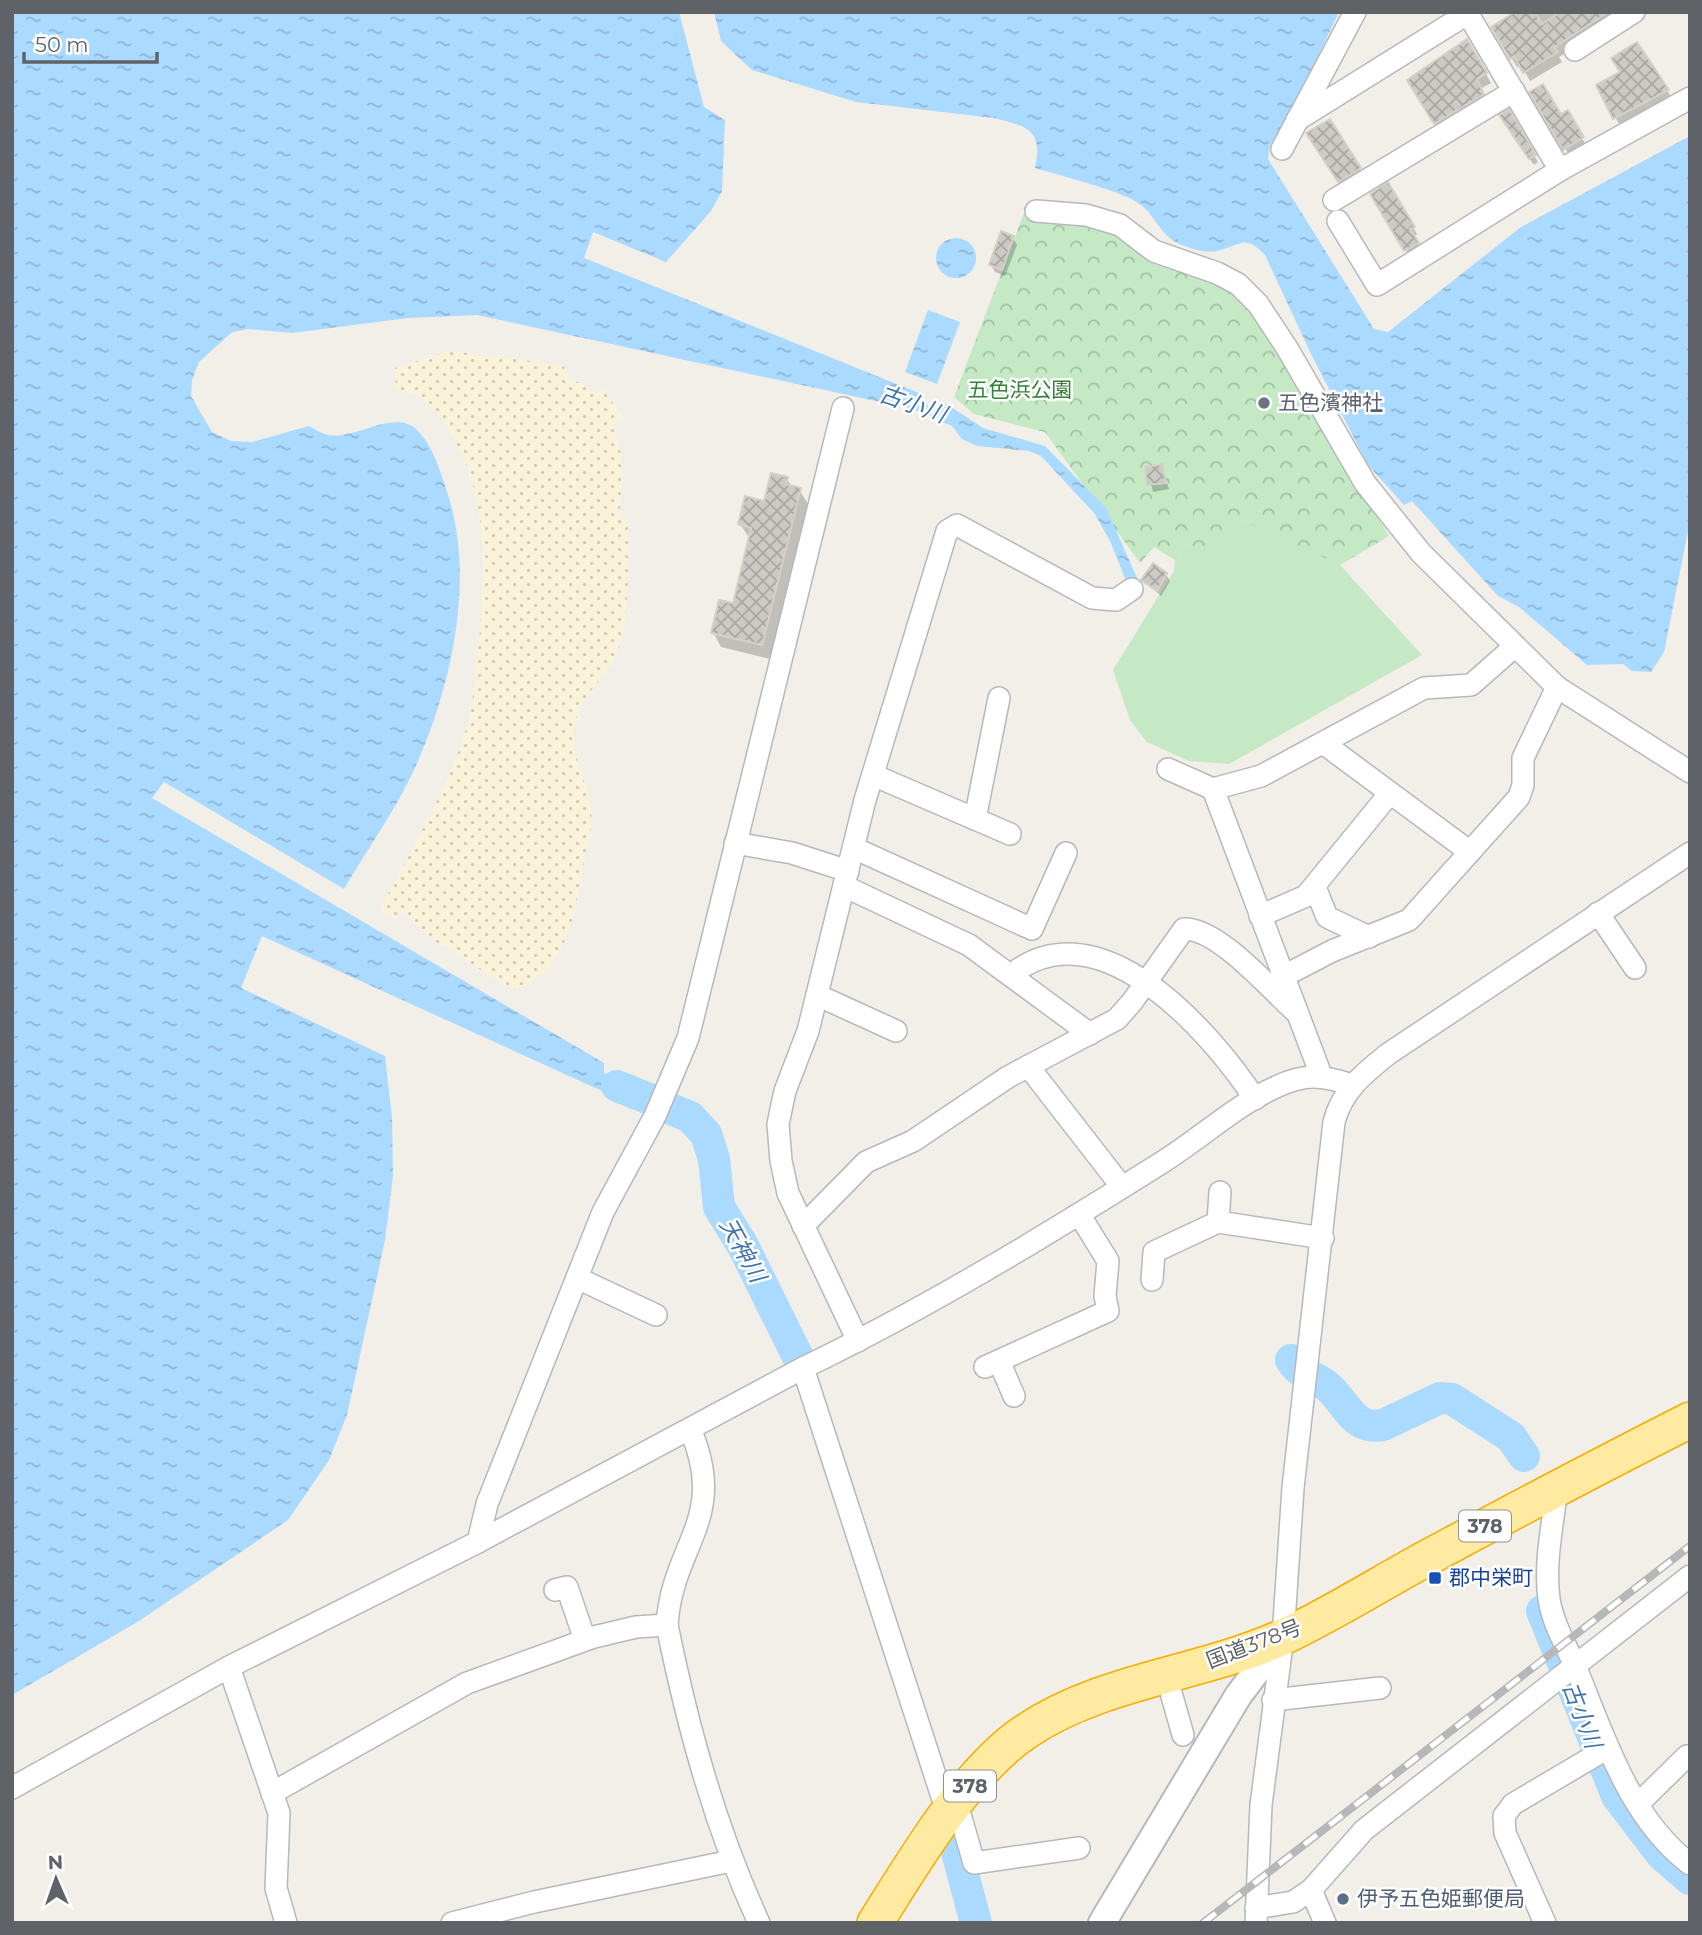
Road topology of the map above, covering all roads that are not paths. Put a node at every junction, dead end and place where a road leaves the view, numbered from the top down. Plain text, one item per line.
1 (1355, 12) edge
2 (1634, 12) edge
3 (1469, 13) edge
4 (1575, 50) dead end
5 (1514, 91) junction
6 (1690, 98) edge
7 (1297, 120) junction
8 (1282, 149) dead end
9 (1560, 170) junction
10 (1334, 200) dead end
11 (1036, 211) dead end
12 (1338, 221) dead end
13 (843, 408) dead end
14 (1132, 589) dead end
15 (1514, 647) junction
16 (1557, 687) junction
17 (999, 698) dead end
18 (1323, 743) junction
19 (1168, 769) dead end
20 (1690, 772) edge
21 (873, 775) junction
22 (1213, 789) junction
23 (1390, 793) junction
24 (975, 819) junction
25 (1010, 834) dead end
26 (735, 843) junction
27 (853, 848) junction
28 (1470, 852) junction
29 (1066, 853) dead end
30 (1690, 853) edge
31 (846, 878) junction
32 (1315, 887) junction
33 (1598, 913) junction
34 (1260, 916) junction
35 (1369, 937) junction
36 (1635, 968) dead end
37 (1012, 974) junction
38 (1282, 977) junction
39 (1147, 981) junction
40 (817, 995) junction
41 (1296, 1012) junction
42 (896, 1031) dead end
43 (1090, 1034) junction
44 (1028, 1066) junction
45 (1321, 1075) junction
46 (1352, 1085) junction
47 (1255, 1099) junction
48 (1122, 1187) junction
49 (1220, 1192) dead end
50 (1079, 1214) junction
51 (1218, 1222) junction
52 (803, 1226) junction
53 (1323, 1238) junction
54 (577, 1278) junction
55 (1152, 1280) dead end
56 (656, 1315) dead end
57 (858, 1341) junction
58 (803, 1367) junction
59 (1014, 1396) dead end
60 (1690, 1420) edge
61 (690, 1429) junction
62 (1557, 1487) junction
63 (478, 1542) junction
64 (1690, 1576) edge
65 (555, 1590) dead end
66 (667, 1625) junction
67 (1283, 1637) junction
68 (585, 1640) junction
69 (1574, 1664) junction
70 (229, 1667) junction
71 (1166, 1675) junction
72 (1380, 1688) dead end
73 (1273, 1700) junction
74 (1183, 1735) dead end
75 (1608, 1748) junction
76 (1687, 1756) dead end
77 (12, 1788) edge
78 (272, 1793) junction
79 (1638, 1804) junction
80 (953, 1810) junction
81 (1079, 1848) dead end
82 (1688, 1859) edge
83 (731, 1861) junction
84 (1311, 1890) junction
85 (1256, 1915) edge
86 (286, 1923) edge
87 (452, 1923) edge
88 (759, 1923) edge
89 (875, 1923) edge
90 (1102, 1923) edge
91 (1325, 1923) edge
92 (1545, 1923) edge

1 - 7 street
2 - 4 street
3 - 5 street
3 - 7 street
5 - 9 street
5 - 10 street
6 - 9 street
7 - 8 street
9 - 12 street
11 - 15 street
13 - 26 street
14 - 21 street
15 - 16 street
15 - 18 street
16 - 20 street
16 - 28 street
17 - 24 street
18 - 22 street
18 - 23 street
19 - 22 street
21 - 24 street
21 - 27 street
22 - 34 street
23 - 28 street
23 - 32 street
24 - 25 street
26 - 31 street
26 - 54 street
27 - 29 street
27 - 31 street
28 - 35 street
30 - 33 street
31 - 37 street
31 - 40 street
32 - 34 street
32 - 35 street
33 - 36 street
33 - 46 street
34 - 38 street
35 - 38 street
37 - 39 street
37 - 43 street
38 - 41 street
39 - 41 street
39 - 43 street
39 - 47 street
40 - 42 street
40 - 52 street
41 - 45 street
43 - 44 street
44 - 48 street
44 - 52 street
45 - 46 street
45 - 47 street
46 - 53 street
47 - 48 street
48 - 50 street
49 - 51 street
50 - 57 street
50 - 59 street
51 - 53 street
51 - 55 street
52 - 57 street
53 - 67 street
54 - 56 street
54 - 63 street
57 - 58 street
58 - 61 street
58 - 80 street
60 - 62 highway, 国道378号 / 378
61 - 63 street
61 - 66 street
62 - 67 highway, 国道378号 / 378
62 - 69 street
63 - 70 street
64 - 69 street
65 - 68 street
66 - 68 street
66 - 83 street
67 - 71 highway, 国道378号 / 378
67 - 73 street
67 - 90 street
68 - 78 street
69 - 75 street
69 - 84 street
70 - 77 street
70 - 78 street
71 - 74 street
71 - 80 highway, 国道378号 / 378
72 - 73 street
73 - 85 street
75 - 79 street
75 - 92 street
76 - 79 street
78 - 86 street
79 - 82 street
80 - 81 street
80 - 89 highway, 国道378号 / 378
83 - 87 street
83 - 88 street
84 - 85 street
84 - 91 street

